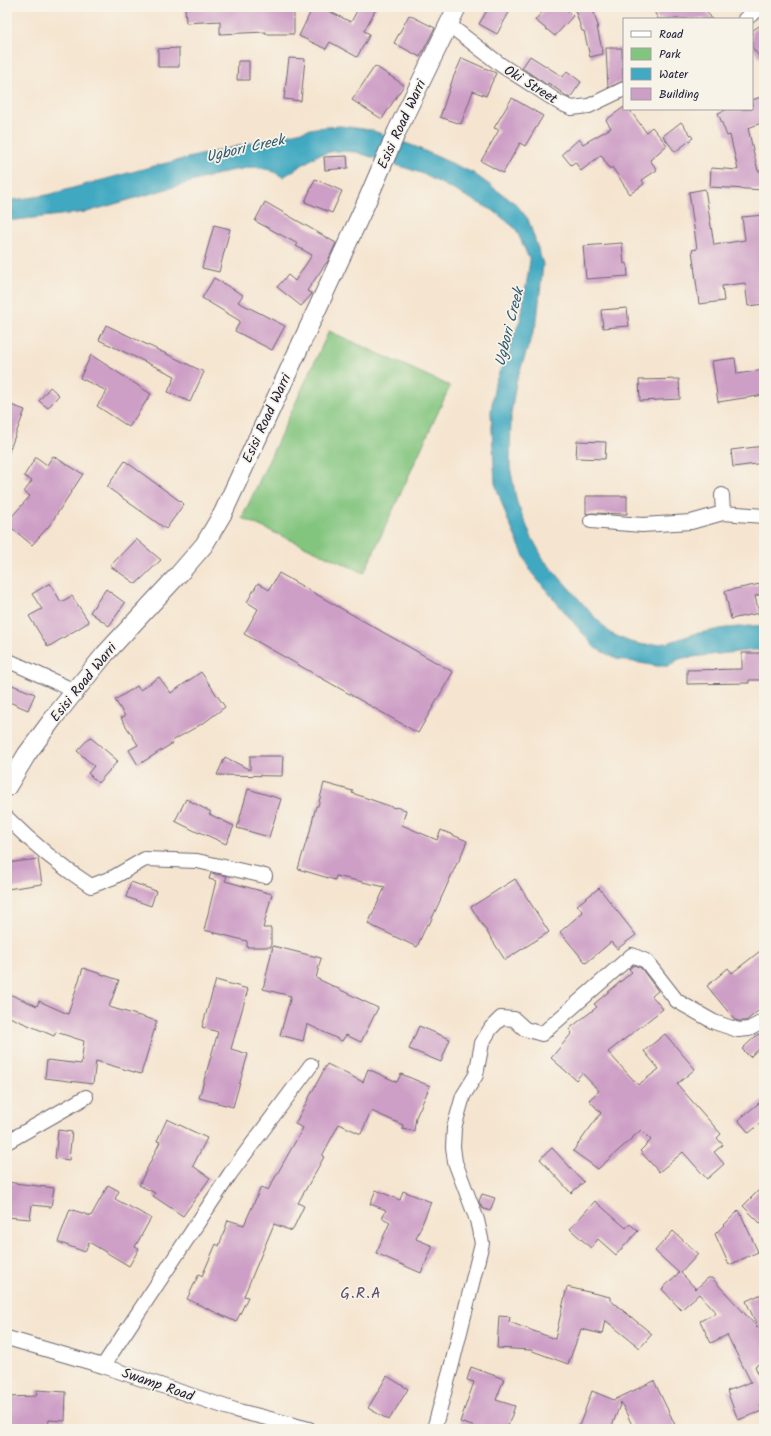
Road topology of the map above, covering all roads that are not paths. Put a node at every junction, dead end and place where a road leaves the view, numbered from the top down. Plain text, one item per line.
1 (457, 7) edge
2 (762, 7) edge
3 (746, 18) edge
4 (448, 24) junction
5 (623, 89) edge
6 (722, 495) dead end
7 (722, 513) junction
8 (764, 516) edge
9 (591, 521) dead end
10 (7, 660) edge
11 (75, 690) junction
12 (7, 787) edge
13 (7, 818) edge
14 (265, 876) dead end
15 (764, 1021) edge
16 (311, 1065) dead end
17 (86, 1097) dead end
18 (7, 1142) edge
19 (7, 1338) edge
20 (103, 1366) junction
21 (308, 1429) edge
22 (434, 1429) edge

1 - 4 street, Esisi Road Warri
2 - 3 street
4 - 5 street, Oki Street
4 - 11 street, Esisi Road Warri
6 - 7 street
7 - 8 street
7 - 9 street
10 - 11 street
11 - 12 street, Esisi Road Warri
13 - 14 street
15 - 22 street
16 - 20 street
17 - 18 street
19 - 20 street, Swamp Road
20 - 21 street, Swamp Road

